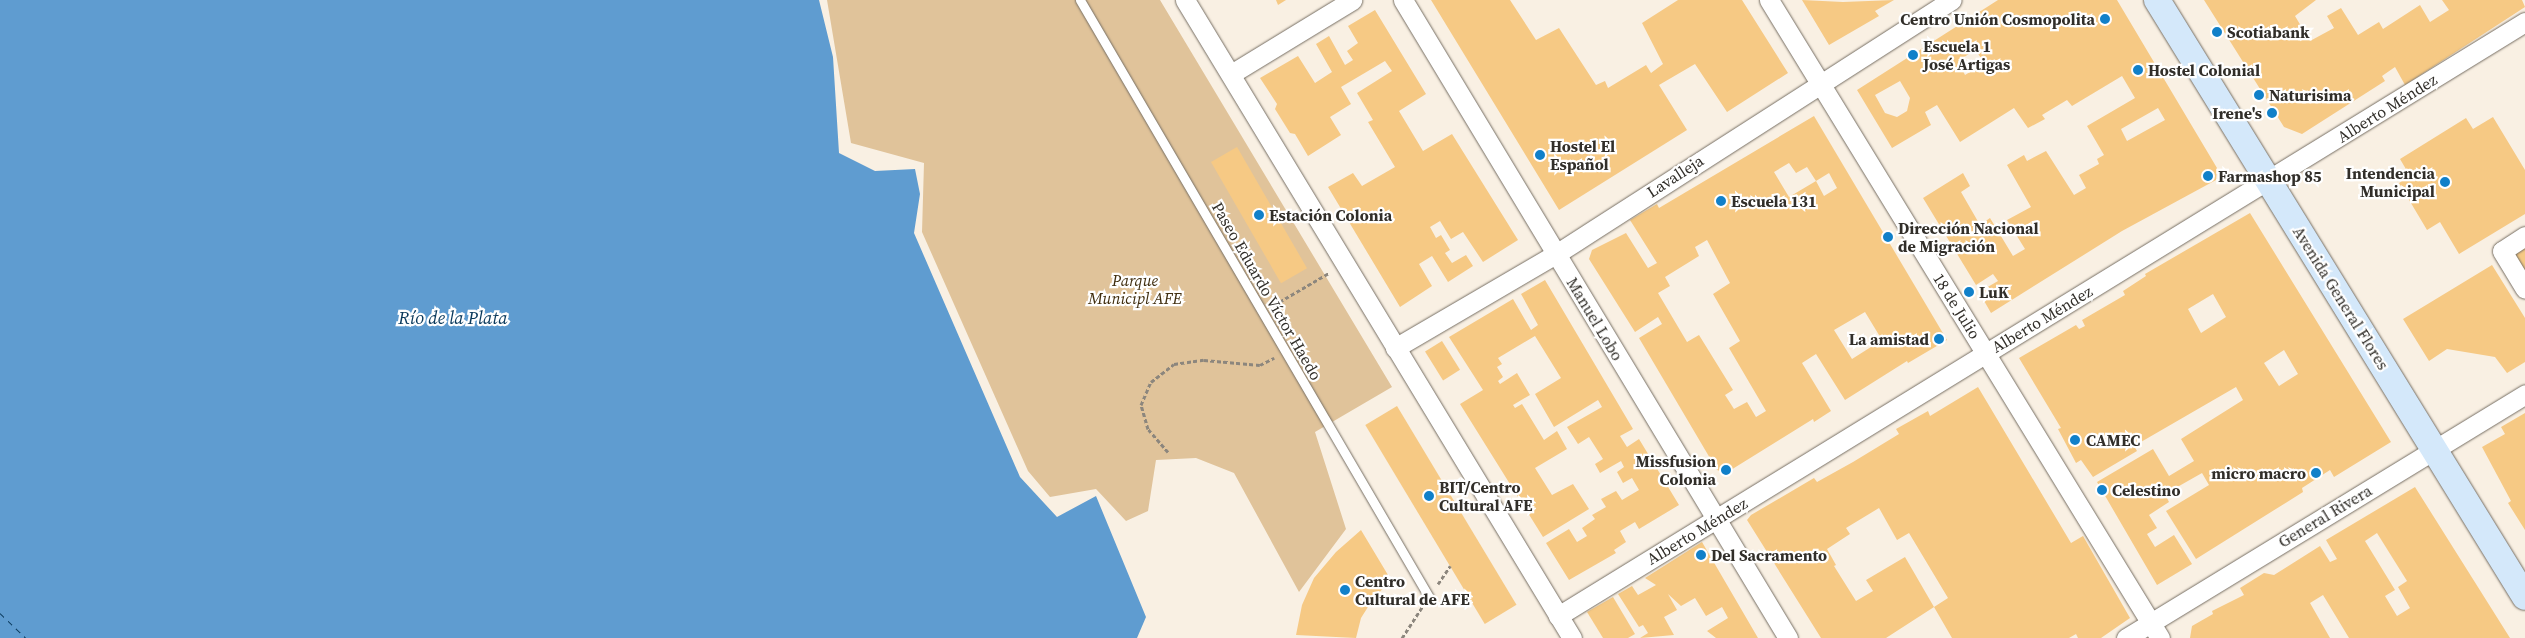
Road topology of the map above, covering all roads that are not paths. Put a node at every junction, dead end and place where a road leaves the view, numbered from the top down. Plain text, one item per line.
1 (1080, 0) edge
2 (1185, 0) edge
3 (1352, 0) edge
4 (1403, 0) edge
5 (1769, 0) edge
6 (1952, 0) edge
7 (2156, 0) edge
8 (2525, 22) edge
9 (1230, 74) junction
10 (1819, 82) junction
11 (2268, 181) junction
12 (2525, 236) edge
13 (1556, 254) junction
14 (2525, 289) edge
15 (1395, 348) junction
16 (1986, 353) junction
17 (2525, 394) edge
18 (2434, 450) junction
19 (1716, 519) junction
20 (2525, 596) edge
21 (1429, 597) dead end
22 (1558, 616) junction
23 (2155, 630) edge
24 (1572, 638) edge
25 (1788, 638) edge
26 (2126, 638) edge

1 - 21 lane, Paseo Eduardo Víctor Haedo
2 - 9 street
3 - 9 street
4 - 13 street, Manuel Lobo
5 - 10 street, 18 de Julio
6 - 10 street, Lavalleja
7 - 11 street, Avenida General Flores
8 - 11 street, Alberto Méndez
9 - 15 street
10 - 13 street, Lavalleja
10 - 16 street, 18 de Julio
11 - 16 street, Alberto Méndez
11 - 18 street, Avenida General Flores
12 - 14 street
13 - 15 street, Lavalleja
13 - 19 street, Manuel Lobo
15 - 22 street
16 - 19 street, Alberto Méndez
16 - 23 street, 18 de Julio
17 - 18 street, General Rivera
18 - 20 street, Avenida General Flores
18 - 23 street, General Rivera
19 - 22 street, Alberto Méndez
19 - 25 street, Manuel Lobo
22 - 24 street
23 - 26 street, General Rivera

